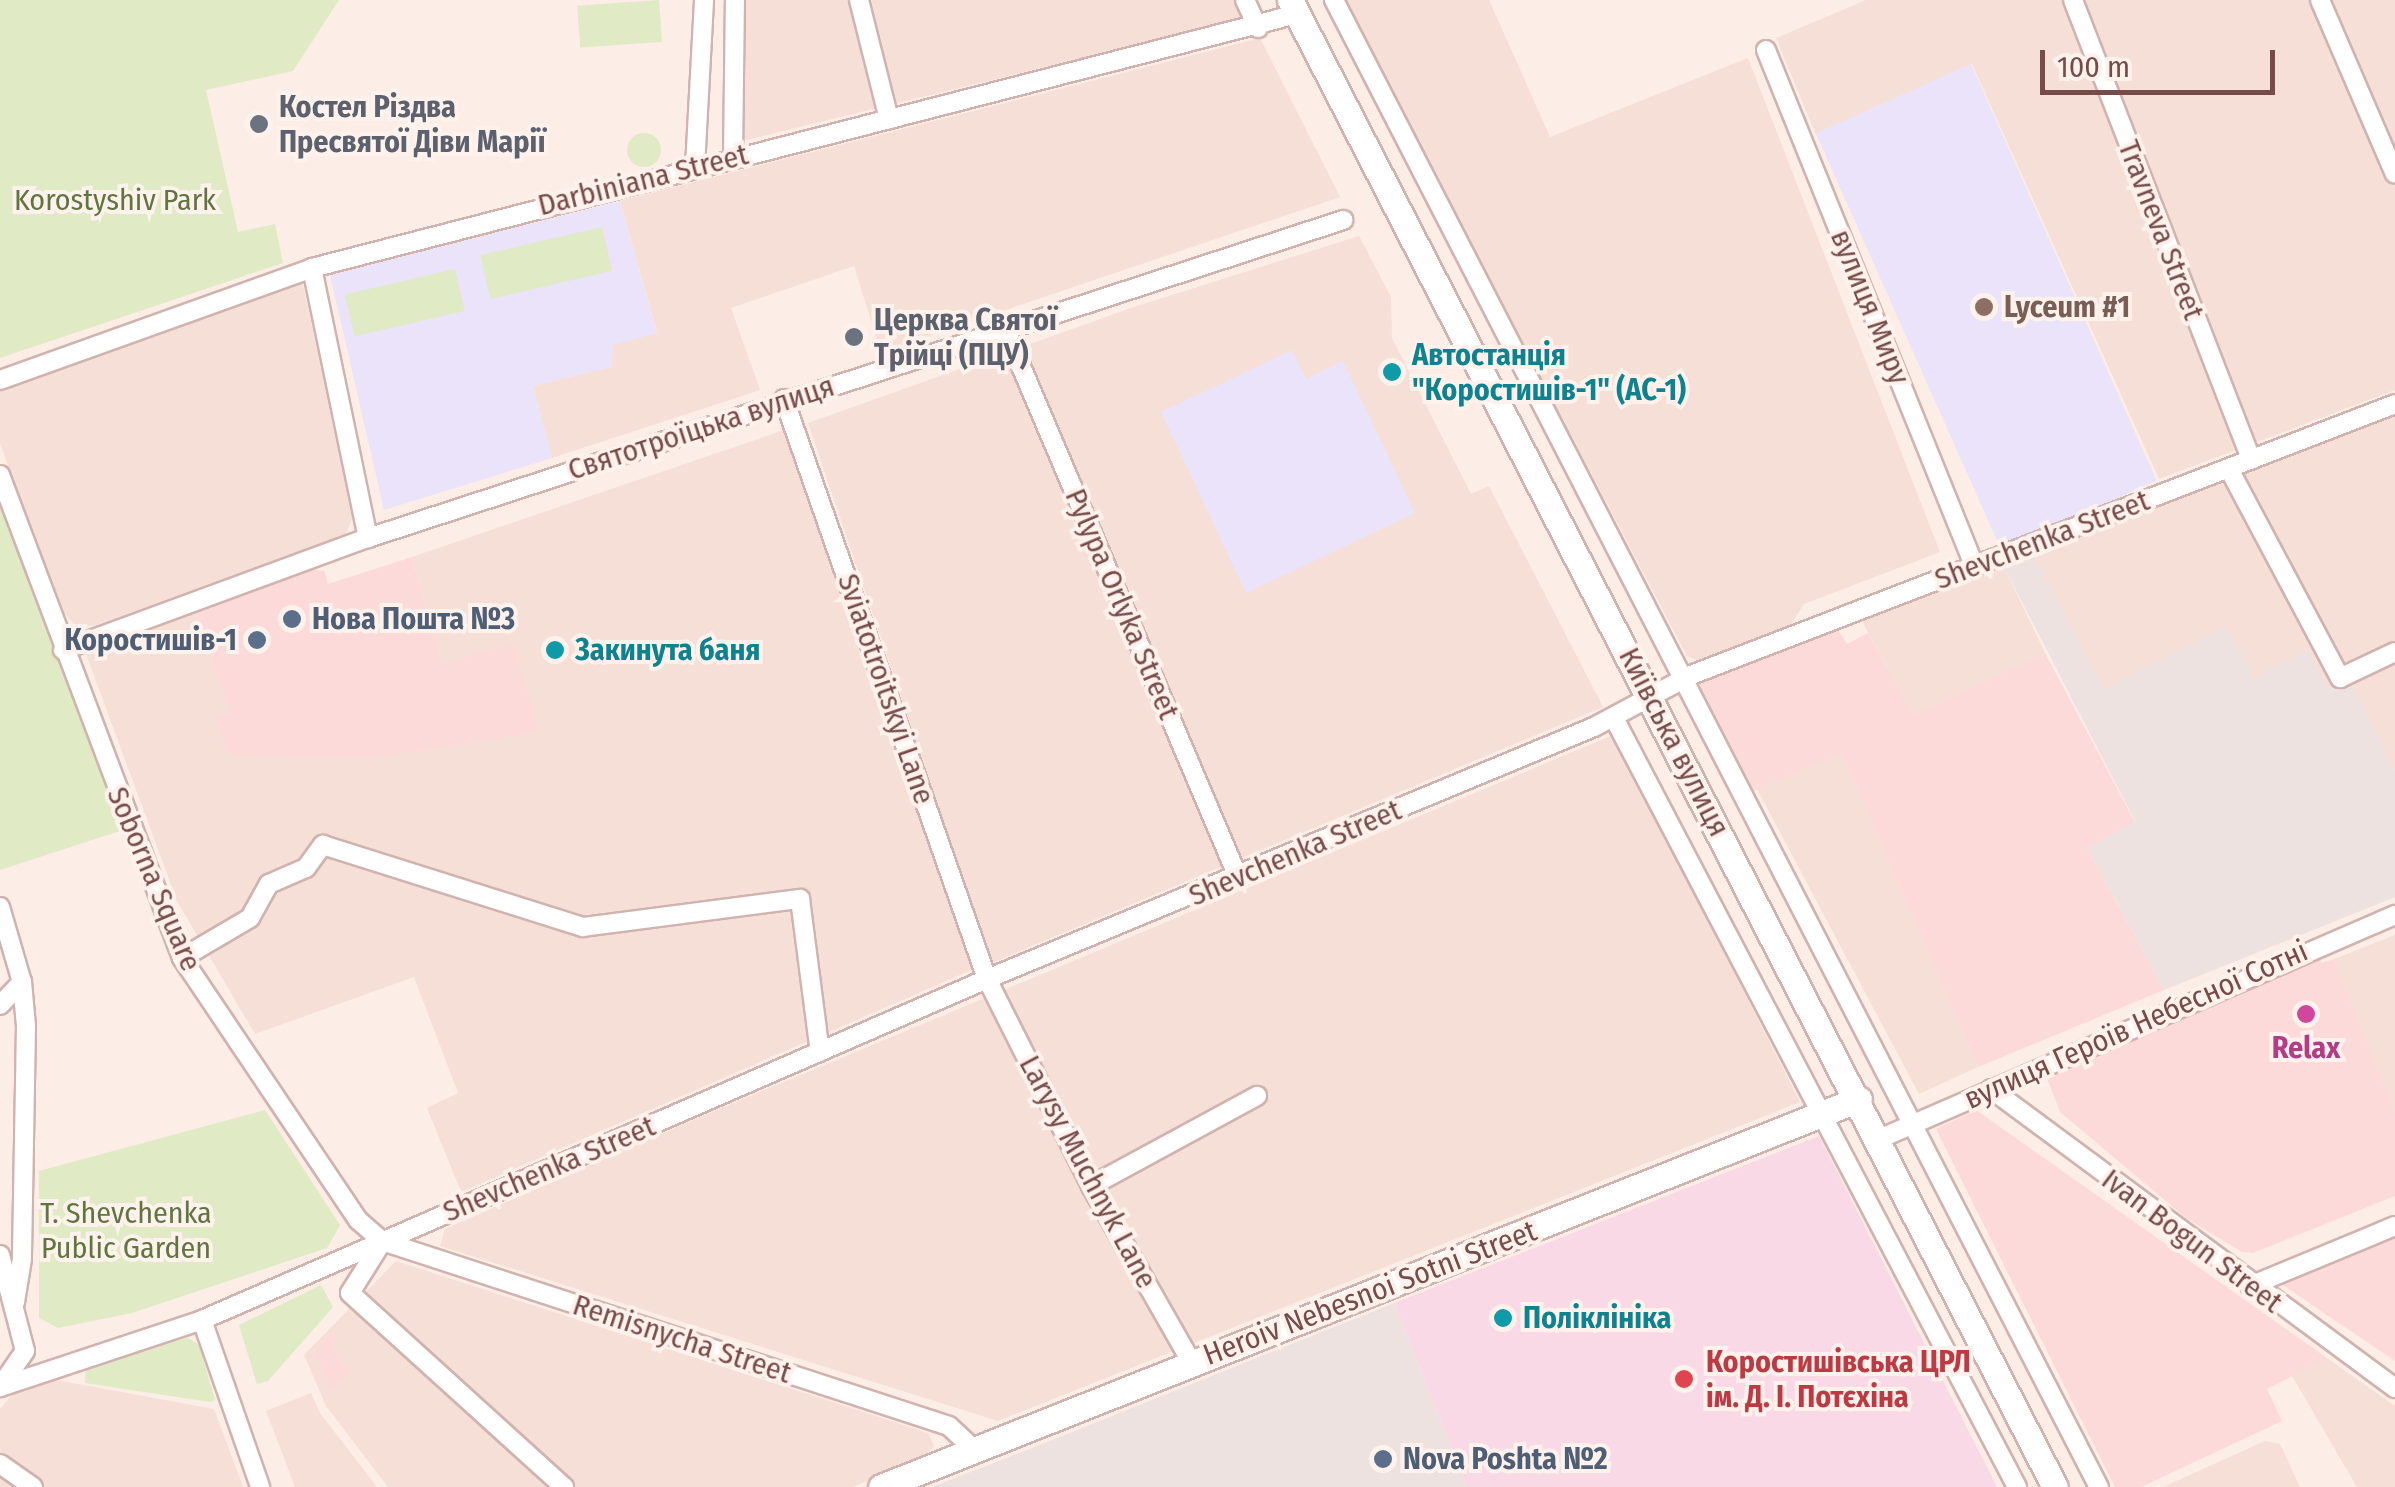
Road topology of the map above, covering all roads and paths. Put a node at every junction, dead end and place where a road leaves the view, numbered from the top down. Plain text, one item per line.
1 (704, 0) edge
2 (735, 0) edge
3 (859, 0) edge
4 (1245, 0) edge
5 (1334, 0) edge
6 (2072, 0) edge
7 (2320, 0) edge
8 (1293, 7) edge
9 (1258, 28) junction
10 (1766, 50) dead end
11 (889, 119) junction
12 (732, 158) junction
13 (695, 167) junction
14 (2395, 174) edge
15 (1343, 220) dead end
16 (312, 268) junction
17 (1006, 331) junction
18 (0, 380) edge
19 (784, 399) junction
20 (2395, 404) edge
21 (2250, 460) junction
22 (2230, 469) junction
23 (0, 475) edge
24 (368, 538) junction
25 (1974, 565) junction
26 (64, 650) junction
27 (2395, 652) edge
28 (1685, 678) junction
29 (1650, 697) junction
30 (1614, 718) junction
31 (1238, 877) junction
32 (0, 908) edge
33 (2395, 915) edge
34 (182, 958) junction
35 (987, 979) junction
36 (22, 982) junction
37 (0, 1005) edge
38 (820, 1052) junction
39 (1991, 1089) junction
40 (1258, 1096) dead end
41 (1859, 1100) junction
42 (1823, 1114) junction
43 (1913, 1124) junction
44 (1879, 1139) junction
45 (1091, 1186) junction
46 (2395, 1226) edge
47 (382, 1242) junction
48 (0, 1255) edge
49 (2250, 1286) junction
50 (15, 1302) junction
51 (202, 1320) junction
52 (1192, 1363) junction
53 (0, 1387) edge
54 (2395, 1388) edge
55 (974, 1449) junction
56 (0, 1464) edge
57 (33, 1487) edge
58 (260, 1487) edge
59 (564, 1487) edge
60 (881, 1487) edge
61 (2017, 1487) edge
62 (2055, 1487) edge
63 (2099, 1487) edge

1 - 13 street
2 - 12 street
3 - 11 street
4 - 9 street
5 - 28 street, Київська вулиця
6 - 21 street, Travneva Street
7 - 14 street
8 - 9 street, Darbiniana Street
8 - 29 main road, Київська вулиця
9 - 11 street, Darbiniana Street
10 - 25 street, вулиця Миру
11 - 12 street, Darbiniana Street
12 - 13 street, Darbiniana Street
13 - 16 street, Darbiniana Street
15 - 17 street, Святотроїцька вулиця
16 - 18 street, Darbiniana Street
16 - 24 street
17 - 19 street, Святотроїцька вулиця
17 - 31 street, Pylypa Orlyka Street
19 - 24 street, Святотроїцька вулиця
19 - 35 street, Sviatotroitskyi Lane
20 - 21 street, Shevchenka Street
21 - 22 street, Shevchenka Street
22 - 25 street, Shevchenka Street
22 - 27 street
23 - 26 street, Soborna Square
24 - 26 street, Святотроїцька вулиця
25 - 28 street, Shevchenka Street
26 - 34 street, Soborna Square
28 - 29 street, Shevchenka Street
28 - 43 street, Київська вулиця
29 - 30 street, Shevchenka Street
29 - 41 main road, Київська вулиця
30 - 31 street, Shevchenka Street
30 - 42 street
31 - 35 street, Shevchenka Street
32 - 36 street
33 - 39 street, вулиця Героїв Небесної Сотні
34 - 38 street
34 - 47 street, Soborna Square
35 - 38 street, Shevchenka Street
35 - 45 street, Larysy Muchnyk Lane
36 - 37 street
36 - 50 street
38 - 47 street, Shevchenka Street
39 - 43 street, вулиця Героїв Небесної Сотні
39 - 49 street, Ivan Bogun Street
40 - 45 street
41 - 42 main road, Heroiv Nebesnoi Sotni Street
41 - 44 main road, Київська вулиця
42 - 52 main road, Heroiv Nebesnoi Sotni Street
42 - 61 street
43 - 44 street, вулиця Героїв Небесної Сотні
43 - 63 street, Київська вулиця
44 - 62 main road, Київська вулиця
45 - 52 street, Larysy Muchnyk Lane
46 - 49 street
47 - 51 street, Shevchenka Street
47 - 55 street, Remisnycha Street
47 - 59 street
48 - 50 street
49 - 54 street, Ivan Bogun Street
50 - 53 street
51 - 53 street, Shevchenka Street
51 - 58 street
52 - 55 main road, Heroiv Nebesnoi Sotni Street
55 - 60 main road, Heroiv Nebesnoi Sotni Street
56 - 57 street

